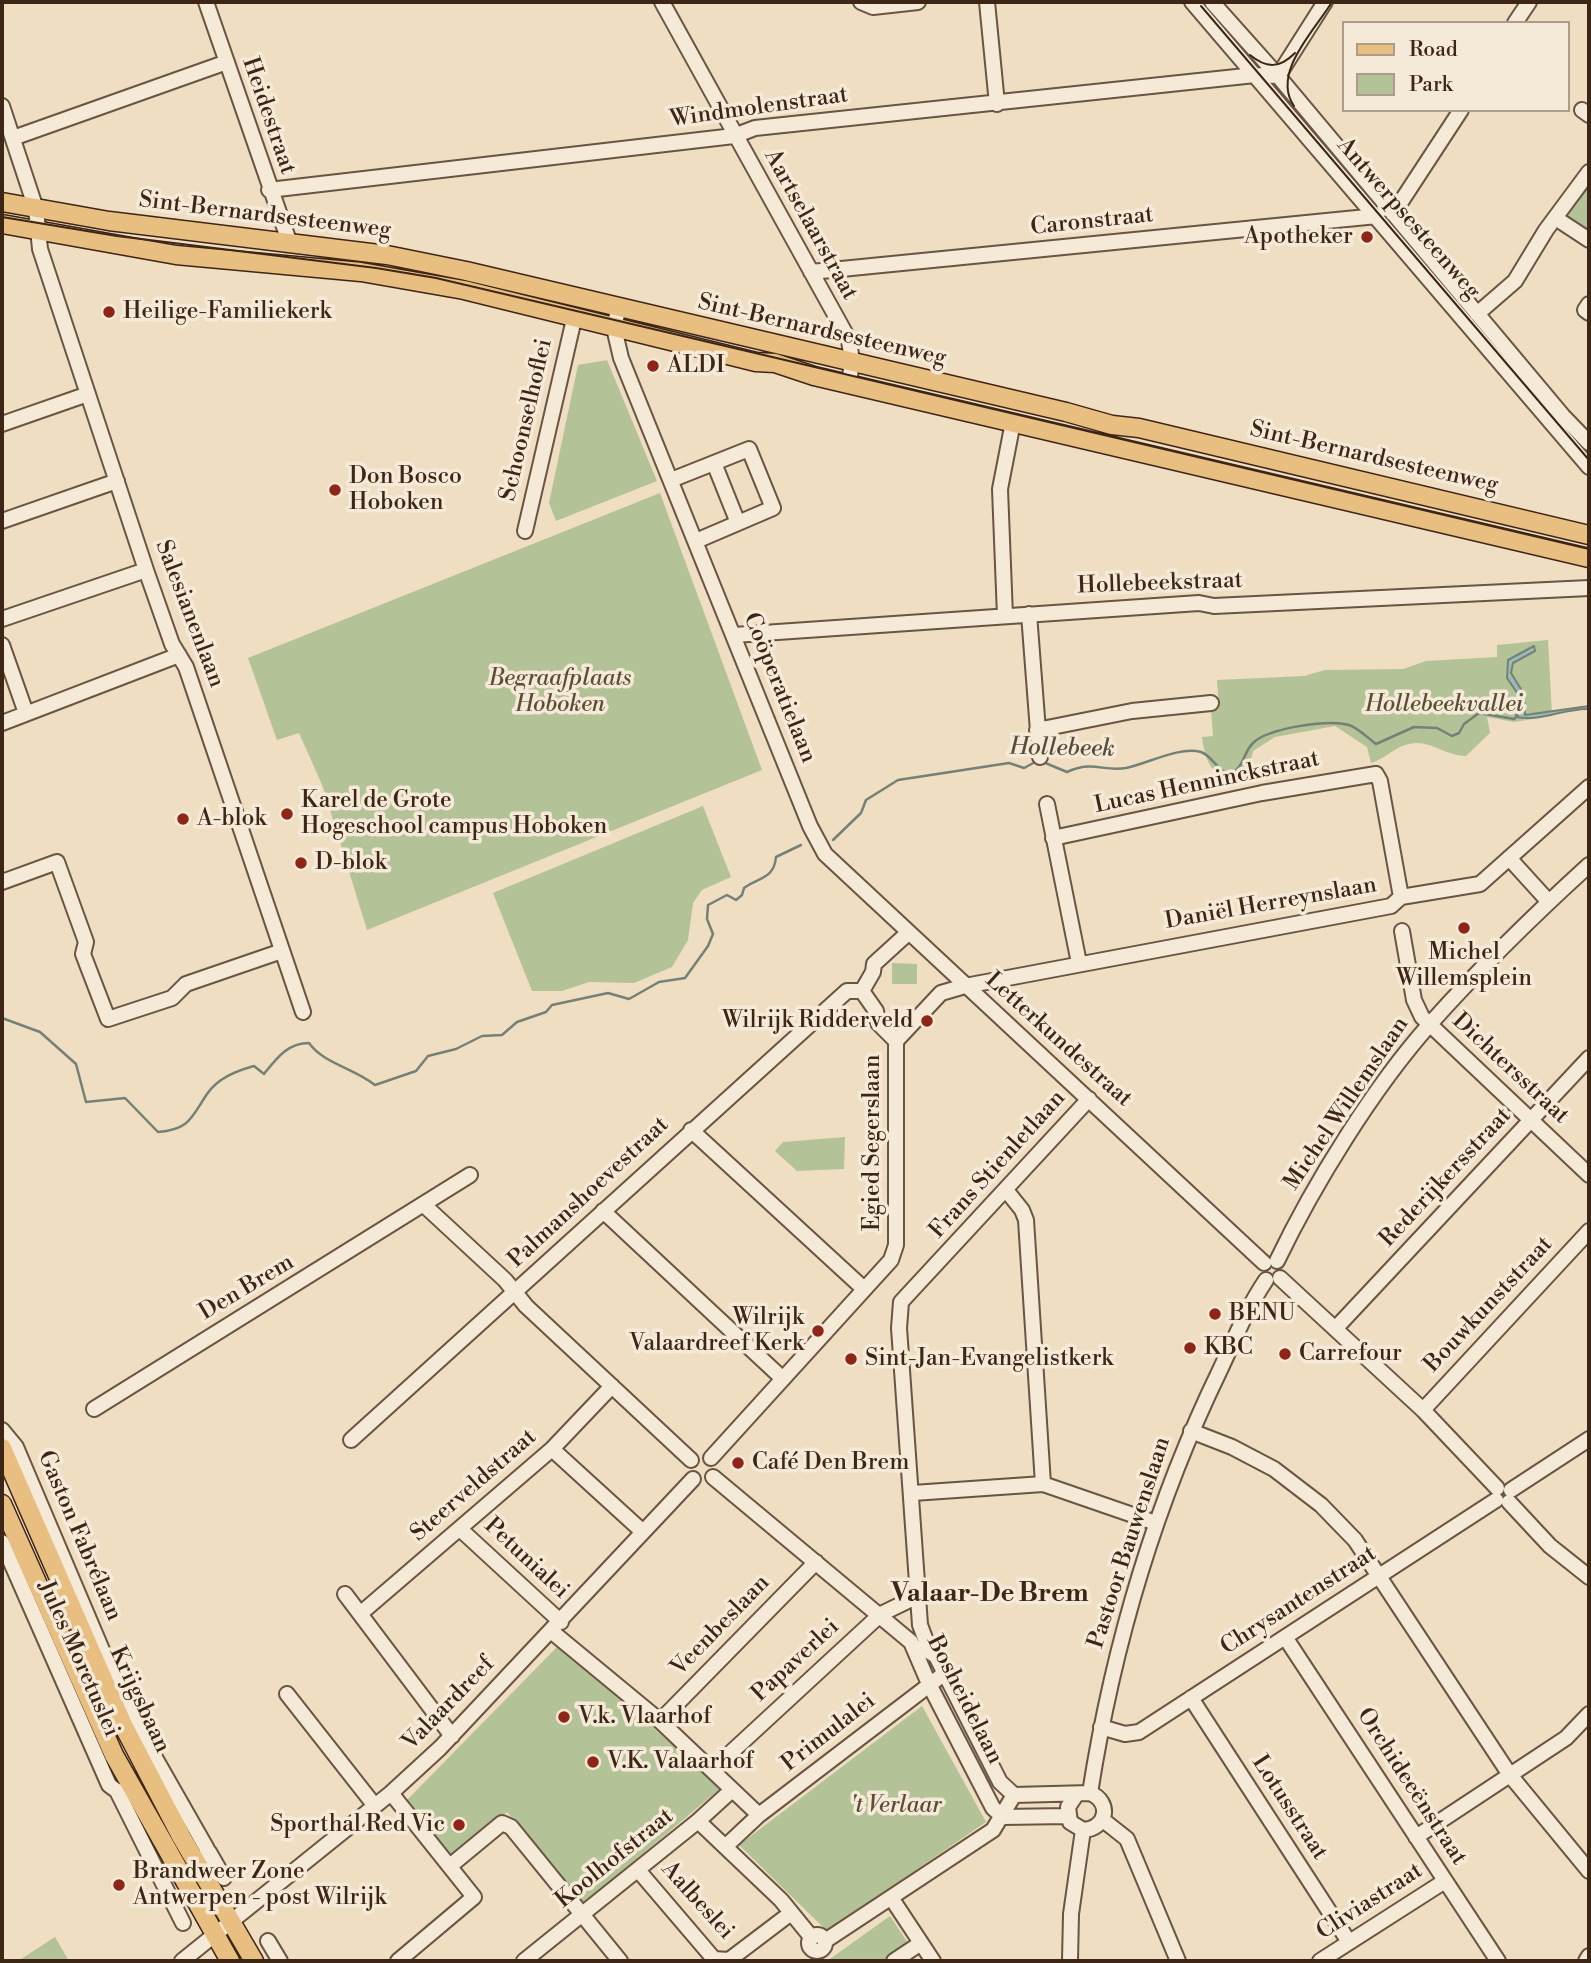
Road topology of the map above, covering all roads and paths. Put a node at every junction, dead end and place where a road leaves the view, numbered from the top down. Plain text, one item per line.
1 (206, 2) edge
2 (662, 2) edge
3 (861, 2) edge
4 (918, 2) edge
5 (987, 2) edge
6 (1192, 2) edge
7 (1212, 2) edge
8 (1325, 2) edge
9 (1529, 2) edge
10 (1516, 21) edge
11 (226, 62) junction
12 (1255, 75) junction
13 (1278, 76) junction
14 (996, 104) junction
15 (2, 106) edge
16 (1460, 112) edge
17 (734, 136) junction
18 (13, 138) junction
19 (1589, 172) edge
20 (269, 190) junction
21 (2, 202) edge
22 (36, 209) junction
23 (1393, 214) junction
24 (1377, 216) junction
25 (1557, 219) junction
26 (2, 224) edge
27 (38, 231) junction
28 (1589, 240) edge
29 (289, 244) junction
30 (811, 272) junction
31 (1589, 304) edge
32 (619, 306) junction
33 (1589, 313) edge
34 (1477, 314) junction
35 (573, 319) junction
36 (614, 328) junction
37 (852, 362) junction
38 (849, 383) junction
39 (88, 394) junction
40 (1013, 422) junction
41 (2, 424) edge
42 (1589, 443) edge
43 (714, 463) junction
44 (1589, 467) edge
45 (671, 480) junction
46 (117, 481) junction
47 (2, 521) edge
48 (738, 523) junction
49 (525, 531) dead end
50 (1589, 535) edge
51 (696, 541) junction
52 (1589, 558) edge
53 (146, 570) junction
54 (1589, 588) edge
55 (1029, 614) junction
56 (1005, 616) junction
57 (2, 619) edge
58 (734, 635) junction
59 (2, 645) edge
60 (178, 655) junction
61 (1211, 703) dead end
62 (26, 713) junction
63 (2, 723) edge
64 (1037, 730) junction
65 (1040, 757) dead end
66 (1589, 787) edge
67 (1047, 804) dead end
68 (1053, 838) junction
69 (822, 850) joint
70 (1510, 858) junction
71 (1589, 865) edge
72 (2, 882) edge
73 (1401, 897) junction
74 (1549, 902) junction
75 (1402, 932) dead end
76 (908, 933) junction
77 (282, 951) junction
78 (1079, 962) junction
79 (965, 986) junction
80 (862, 991) junction
81 (303, 1012) dead end
82 (1429, 1025) junction
83 (896, 1041) junction
84 (1589, 1058) edge
85 (1089, 1099) junction
86 (1531, 1120) junction
87 (691, 1130) junction
88 (470, 1175) dead end
89 (1589, 1175) edge
90 (1006, 1190) junction
91 (424, 1205) junction
92 (603, 1211) junction
93 (1589, 1231) edge
94 (1270, 1262) junction
95 (1273, 1279) junction
96 (864, 1289) junction
97 (515, 1292) junction
98 (1335, 1329) junction
99 (783, 1379) junction
100 (611, 1386) junction
101 (94, 1409) dead end
102 (1423, 1410) junction
103 (2, 1430) edge
104 (1192, 1432) junction
105 (1589, 1439) edge
106 (351, 1440) dead end
107 (2, 1448) edge
108 (552, 1449) junction
109 (711, 1458) junction
110 (691, 1460) junction
111 (713, 1477) junction
112 (693, 1479) junction
113 (1044, 1484) junction
114 (913, 1493) junction
115 (1503, 1495) junction
116 (2, 1504) edge
117 (1156, 1523) junction
118 (460, 1529) junction
119 (643, 1532) junction
120 (2, 1542) edge
121 (816, 1562) junction
122 (1380, 1575) junction
123 (1589, 1577) edge
124 (345, 1594) dead end
125 (918, 1596) junction
126 (360, 1614) junction
127 (881, 1614) junction
128 (556, 1627) junction
129 (1285, 1637) junction
130 (912, 1642) junction
131 (929, 1649) junction
132 (945, 1674) junction
133 (929, 1684) junction
134 (287, 1693) dead end
135 (1191, 1698) junction
136 (1589, 1714) edge
137 (660, 1721) junction
138 (1101, 1727) junction
139 (452, 1736) junction
140 (712, 1770) junction
141 (1510, 1775) junction
142 (732, 1790) junction
143 (126, 1792) junction
144 (391, 1793) junction
145 (1083, 1794) junction
146 (1014, 1795) junction
147 (375, 1806) junction
148 (759, 1815) junction
149 (1068, 1816) junction
150 (1003, 1817) junction
151 (1103, 1820) junction
152 (698, 1821) junction
153 (1083, 1830) junction
154 (1416, 1837) junction
155 (726, 1846) junction
156 (450, 1866) junction
157 (638, 1870) junction
158 (1589, 1871) edge
159 (215, 1878) junction
160 (1445, 1881) junction
161 (892, 1899) junction
162 (791, 1913) junction
163 (582, 1914) junction
164 (231, 1921) junction
165 (183, 1923) dead end
166 (214, 1935) junction
167 (268, 1941) dead end
168 (1349, 1942) junction
169 (921, 1943) junction
170 (818, 1948) edge
171 (1589, 1956) edge
172 (181, 1961) edge
173 (230, 1961) edge
174 (254, 1961) edge
175 (280, 1961) edge
176 (398, 1961) edge
177 (526, 1961) edge
178 (620, 1961) edge
179 (894, 1961) edge
180 (933, 1961) edge
181 (1070, 1961) edge
182 (1178, 1961) edge
183 (1320, 1961) edge
184 (1498, 1961) edge
185 (1586, 1961) edge

1 - 11 street, Heidestraat
2 - 17 street, Aartselaarstraat
3 - 4 street
5 - 14 street
6 - 12 street, Antwerpsesteenweg
7 - 13 street, Antwerpsesteenweg
8 - 13 street
9 - 10 street
11 - 18 street
11 - 20 street, Heidestraat
12 - 13 street, Windmolenstraat
12 - 14 street, Windmolenstraat
12 - 24 street, Antwerpsesteenweg
13 - 23 street, Antwerpsesteenweg
14 - 17 street, Windmolenstraat
15 - 18 street
16 - 23 street
17 - 20 street, Windmolenstraat
17 - 30 street, Aartselaarstraat
18 - 22 street
19 - 25 street
20 - 29 street, Heidestraat
21 - 22 main road, Sint-Bernardsesteenweg
22 - 27 street
22 - 29 main road, Sint-Bernardsesteenweg
23 - 34 street, Antwerpsesteenweg
24 - 30 street, Caronstraat
24 - 44 street, Antwerpsesteenweg
25 - 28 street
25 - 34 street
26 - 27 main road, Sint-Bernardsesteenweg
27 - 35 main road, Sint-Bernardsesteenweg
27 - 39 street, Salesianenlaan
29 - 32 main road, Sint-Bernardsesteenweg
30 - 37 street, Aartselaarstraat
31 - 33 street
32 - 36 street, Coöperatielaan
32 - 37 main road, Sint-Bernardsesteenweg
34 - 42 street, Antwerpsesteenweg
35 - 36 main road, Sint-Bernardsesteenweg
35 - 49 street, Schoonselhoflei
36 - 38 main road, Sint-Bernardsesteenweg
36 - 45 street, Coöperatielaan
37 - 38 street
37 - 50 main road, Sint-Bernardsesteenweg
38 - 40 main road, Sint-Bernardsesteenweg
39 - 41 street
39 - 46 street, Salesianenlaan
40 - 52 main road, Sint-Bernardsesteenweg
40 - 56 street
43 - 45 street
43 - 48 street
43 - 48 street
45 - 51 street, Coöperatielaan
46 - 47 street
46 - 53 street, Salesianenlaan
48 - 51 street
51 - 58 street, Coöperatielaan
53 - 57 street
53 - 60 street, Salesianenlaan
54 - 55 street, Hollebeekstraat
55 - 56 street, Hollebeekstraat
55 - 64 street
56 - 58 street, Hollebeekstraat
58 - 69 street, Coöperatielaan
59 - 62 street
60 - 62 street
60 - 77 street, Salesianenlaan
61 - 64 street
62 - 63 street
64 - 65 street
66 - 70 street, Daniël Herreynslaan
67 - 68 street
68 - 73 street, Lucas Henninckstraat
68 - 78 street
69 - 76 street, Letterkundestraat
70 - 73 street, Daniël Herreynslaan
70 - 74 street
71 - 74 street, Michel Willemslaan
72 - 77 street
73 - 78 street, Daniël Herreynslaan
74 - 82 street, Michel Willemslaan
75 - 82 street
76 - 79 street, Letterkundestraat
76 - 80 street
77 - 81 street, Salesianenlaan
78 - 79 street, Daniël Herreynslaan
79 - 83 street, Daniël Herreynslaan
79 - 85 street, Letterkundestraat
80 - 83 street
80 - 87 street, Palmanshoevestraat
82 - 86 street, Dichtersstraat
82 - 94 street, Michel Willemslaan
83 - 96 street, Egied Segerslaan
84 - 86 street, Rederijkersstraat
85 - 90 street, Frans Stienletlaan
85 - 94 street, Letterkundestraat
86 - 89 street, Dichtersstraat
86 - 98 street, Rederijkersstraat
87 - 92 street, Palmanshoevestraat
87 - 96 street
88 - 91 street, Den Brem
90 - 113 street
90 - 114 street, Frans Stienletlaan
91 - 97 street
91 - 101 street, Den Brem
92 - 97 street, Palmanshoevestraat
92 - 99 street
93 - 102 street, Bouwkunststraat
94 - 95 street
95 - 98 street
95 - 104 street, Pastoor Bauwenslaan
96 - 99 street
97 - 100 street
97 - 106 street, Palmanshoevestraat
98 - 102 street
99 - 109 street
100 - 108 street, Steerveldstraat
100 - 110 street
102 - 115 street
103 - 159 street, Gaston Fabrélaan
104 - 117 street, Pastoor Bauwenslaan
104 - 122 street
105 - 115 street, Chrysantenstraat
107 - 159 main road, Krijgsbaan
108 - 118 street, Steerveldstraat
108 - 119 street
109 - 110 street
109 - 111 street
110 - 112 street
111 - 112 street
111 - 121 street, Bosheidelaan
112 - 119 street, Valaardreef
113 - 114 street
113 - 117 street
114 - 125 street
115 - 122 street, Chrysantenstraat
115 - 123 street
116 - 143 main road, Krijgsbaan
117 - 138 street, Pastoor Bauwenslaan
118 - 126 street, Steerveldstraat
118 - 128 street, Petunialei
119 - 128 street, Valaardreef
120 - 143 street, Jules Moretuslei
121 - 127 street, Bosheidelaan
121 - 137 street, Veenbeslaan
122 - 129 street, Chrysantenstraat
122 - 141 street
124 - 126 street
125 - 127 street, Papaverlei
125 - 131 street
126 - 139 street
127 - 130 street, Bosheidelaan
127 - 140 street, Papaverlei
128 - 137 street, Petunialei
128 - 139 street, Valaardreef
129 - 135 street, Chrysantenstraat
129 - 154 street, Orchideeënstraat
130 - 131 street
130 - 133 street, Bosheidelaan
131 - 132 street
132 - 133 street, Primulalei
132 - 146 street
133 - 148 street, Primulalei
133 - 150 street, Bosheidelaan
134 - 147 street
135 - 138 street, Chrysantenstraat
135 - 168 street, Lotusstraat
136 - 141 street
137 - 140 street, Petunialei
138 - 145 street, Pastoor Bauwenslaan
139 - 144 street, Valaardreef
140 - 142 street, Petunialei
141 - 154 street
141 - 158 street
142 - 148 street, Petunialei
142 - 152 street, Koolhofstraat
143 - 165 street, Jules Moretuslei
143 - 166 main road, Krijgsbaan
144 - 147 street, Valaardreef
144 - 156 street
145 - 146 street
145 - 149 street
145 - 151 street
146 - 150 street
147 - 164 street, Valaardreef
148 - 155 street, Primulalei
149 - 150 street
149 - 153 street
150 - 161 street
151 - 153 street
151 - 182 street
152 - 155 street
152 - 157 street, Koolhofstraat
153 - 181 street
154 - 160 street, Orchideeënstraat
155 - 162 street
156 - 163 street
156 - 176 street
157 - 162 street, Aalbeslei
157 - 163 street, Koolhofstraat
159 - 164 main road, Krijgsbaan
160 - 168 street, Cliviastraat
160 - 184 street, Orchideeënstraat
161 - 169 street
161 - 170 street
162 - 170 street
163 - 177 street, Koolhofstraat
163 - 178 street
164 - 166 street, Valaardreef
164 - 174 main road, Krijgsbaan
166 - 172 street, Valaardreef
166 - 173 main road, Krijgsbaan
167 - 175 street
168 - 183 street, Cliviastraat
169 - 179 street
169 - 180 street
171 - 185 street

